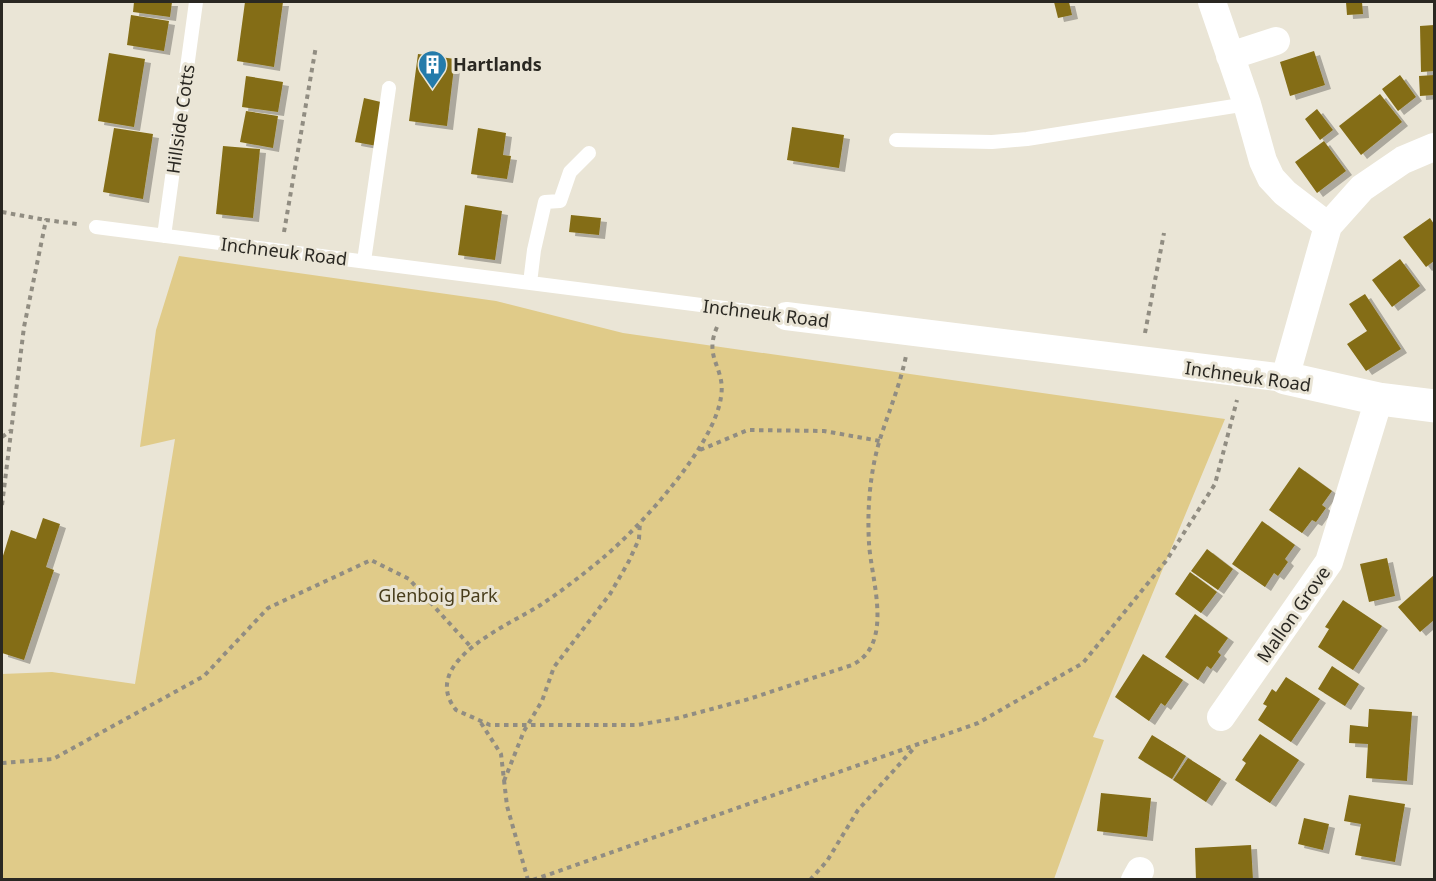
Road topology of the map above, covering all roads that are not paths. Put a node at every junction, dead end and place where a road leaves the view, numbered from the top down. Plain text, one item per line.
1 (196, 2) edge
2 (1212, 2) edge
3 (1276, 41) dead end
4 (1230, 56) junction
5 (389, 88) dead end
6 (1247, 104) junction
7 (896, 140) dead end
8 (1434, 147) edge
9 (589, 153) dead end
10 (1328, 226) junction
11 (96, 227) road end
12 (164, 236) junction
13 (364, 261) junction
14 (530, 283) junction
15 (786, 316) joint
16 (1285, 378) junction
17 (1379, 399) junction
18 (1434, 406) edge
19 (1221, 717) dead end

1 - 12 lane, Hillside Cotts
2 - 4 street
3 - 4 street
4 - 6 street
5 - 13 lane
6 - 7 lane
6 - 10 street
8 - 10 street
9 - 14 lane
10 - 16 street
11 - 12 lane, Inchneuk Road
12 - 13 lane, Inchneuk Road
13 - 14 lane, Inchneuk Road
14 - 15 lane, Inchneuk Road
15 - 16 street, Inchneuk Road
16 - 17 street, Inchneuk Road
17 - 18 street, Inchneuk Road
17 - 19 street, Mallon Grove

